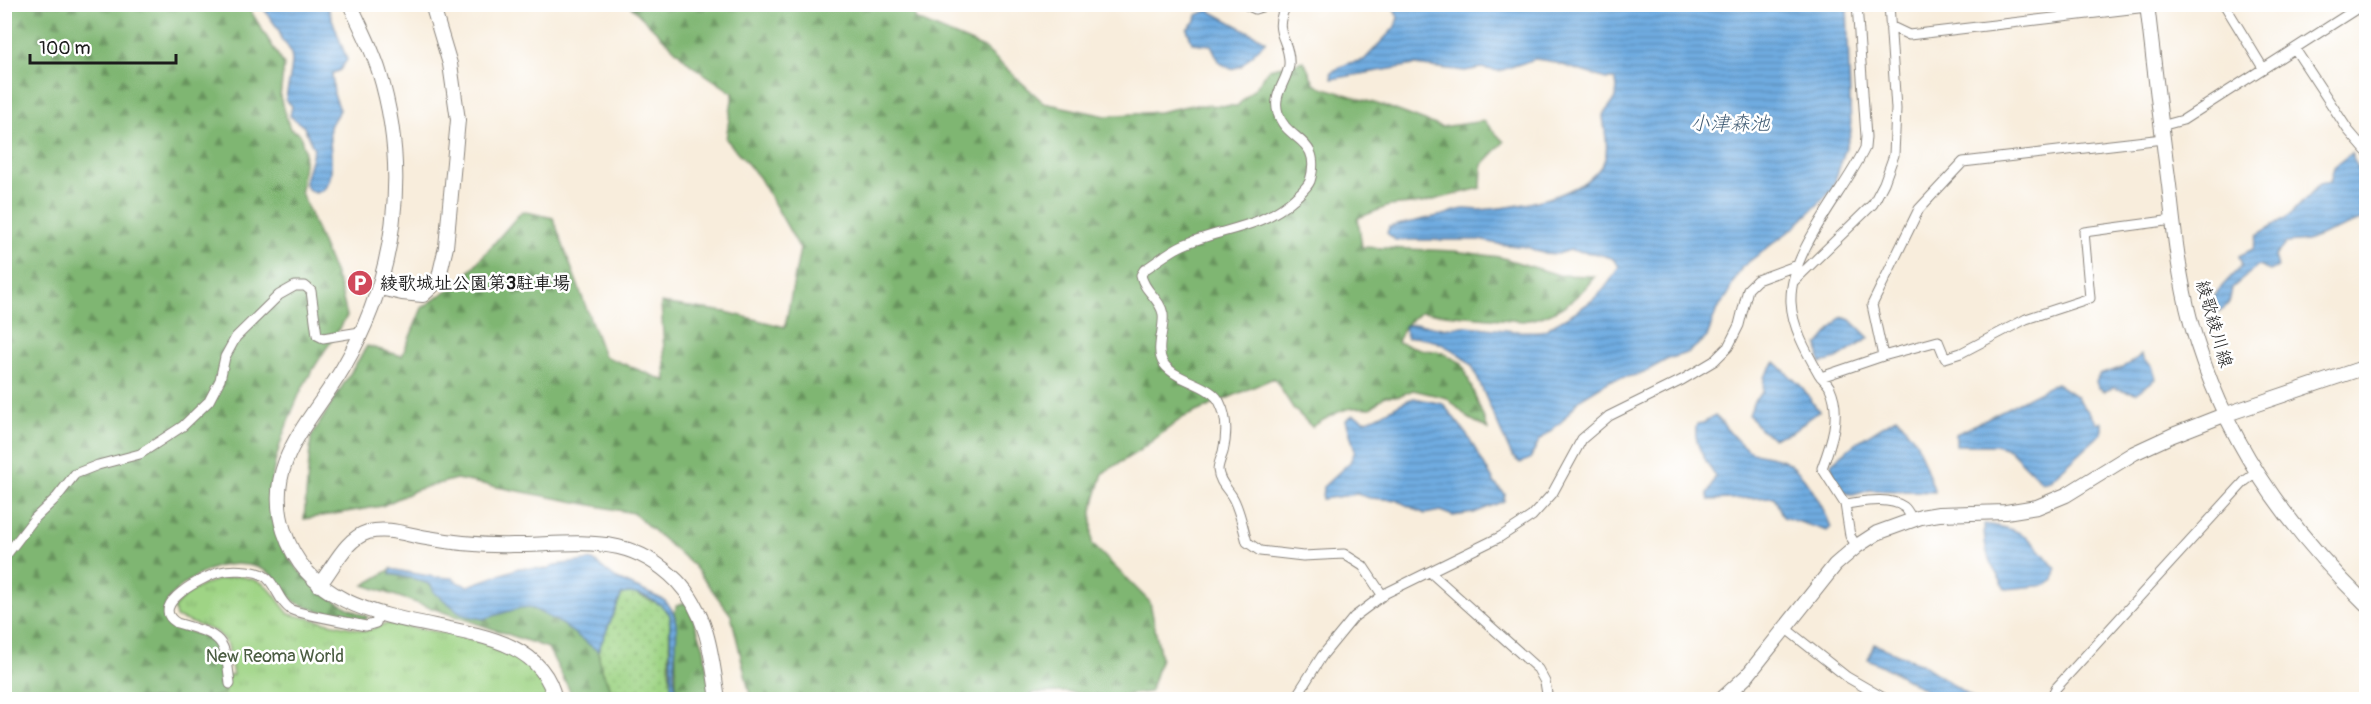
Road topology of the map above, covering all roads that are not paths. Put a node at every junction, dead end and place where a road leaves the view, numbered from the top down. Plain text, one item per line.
1 (350, 4) edge
2 (432, 4) edge
3 (1244, 4) edge
4 (1272, 4) edge
5 (1287, 4) edge
6 (1857, 4) edge
7 (1889, 4) edge
8 (2224, 4) edge
9 (2364, 4) edge
10 (2147, 6) edge
11 (1890, 26) junction
12 (2295, 49) junction
13 (2263, 68) junction
14 (2162, 133) junction
15 (2367, 151) edge
16 (2173, 220) junction
17 (1798, 265) junction
18 (1792, 283) junction
19 (380, 288) junction
20 (360, 332) junction
21 (1883, 356) junction
22 (2367, 367) edge
23 (1821, 377) junction
24 (2224, 415) junction
25 (2256, 473) junction
26 (1845, 504) junction
27 (1912, 519) junction
28 (1857, 546) junction
29 (4, 558) edge
30 (1431, 573) junction
31 (319, 585) junction
32 (1383, 596) junction
33 (2367, 604) edge
34 (378, 615) junction
35 (1785, 628) junction
36 (230, 684) dead end
37 (555, 699) edge
38 (717, 699) edge
39 (1294, 699) edge
40 (1548, 699) edge
41 (1721, 699) edge
42 (1885, 699) edge
43 (2050, 699) edge

1 - 19 street
2 - 19 street
3 - 4 street
5 - 32 street
6 - 17 street
7 - 11 street
8 - 13 street
9 - 12 street
10 - 11 street
10 - 14 street, 綾歌綾川線
11 - 18 street
12 - 13 street
12 - 15 street
13 - 14 street
14 - 16 street, 綾歌綾川線
14 - 21 street
16 - 21 street
16 - 24 street, 綾歌綾川線
17 - 18 street
17 - 30 street
18 - 23 street
19 - 20 street
20 - 29 street
20 - 31 street
21 - 23 street
22 - 24 street
23 - 26 street
24 - 25 street, 綾歌綾川線
24 - 27 street
25 - 33 street, 綾歌綾川線
25 - 43 street
26 - 27 street
26 - 28 street
27 - 28 street
28 - 35 street
30 - 32 street
30 - 40 street
31 - 34 street
31 - 38 street
32 - 39 street
34 - 36 street
34 - 37 street
35 - 41 street
35 - 42 street

